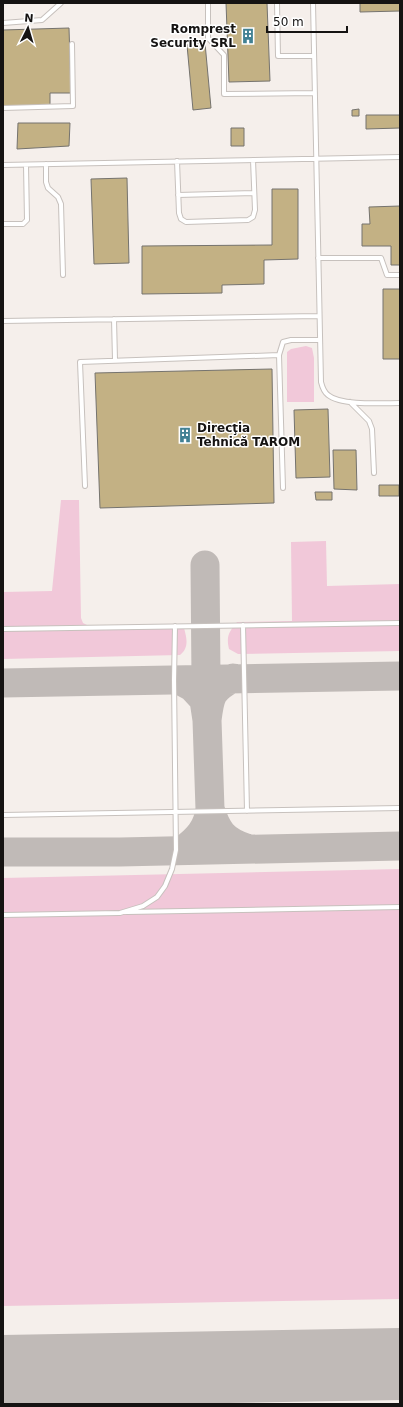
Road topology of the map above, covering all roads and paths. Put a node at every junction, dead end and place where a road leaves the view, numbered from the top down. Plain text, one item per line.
1 (62, 3) edge
2 (208, 3) edge
3 (276, 3) edge
4 (313, 3) edge
5 (3, 23) edge
6 (72, 44) dead end
7 (314, 56) junction
8 (315, 93) junction
9 (3, 108) edge
10 (400, 157) edge
11 (316, 159) junction
12 (253, 160) junction
13 (177, 161) junction
14 (46, 164) junction
15 (3, 165) edge
16 (26, 165) junction
17 (254, 194) junction
18 (178, 195) junction
19 (3, 224) edge
20 (318, 258) junction
21 (63, 275) dead end
22 (400, 275) edge
23 (319, 316) junction
24 (114, 319) junction
25 (3, 321) edge
26 (320, 340) junction
27 (279, 355) junction
28 (115, 360) junction
29 (350, 402) junction
30 (400, 403) edge
31 (374, 473) dead end
32 (85, 486) dead end
33 (283, 488) dead end
34 (400, 623) edge
35 (243, 625) junction
36 (174, 626) junction
37 (3, 629) edge
38 (400, 808) edge
39 (247, 811) junction
40 (176, 812) junction
41 (3, 815) edge
42 (400, 907) edge
43 (120, 912) junction
44 (3, 915) edge

1 - 5 lane
2 - 8 lane
3 - 7 lane
4 - 7 lane
6 - 9 lane
7 - 8 lane
8 - 11 lane
10 - 11 lane
11 - 12 lane
11 - 20 lane
12 - 13 lane
12 - 17 lane
13 - 14 lane
13 - 18 lane
14 - 16 lane
14 - 21 lane
15 - 16 lane
16 - 19 lane
17 - 18 lane
17 - 18 lane
20 - 22 lane
20 - 23 lane
23 - 24 lane
23 - 26 lane
24 - 25 lane
24 - 28 lane
26 - 27 lane
26 - 29 lane
27 - 28 lane
27 - 33 lane
28 - 32 lane
29 - 30 lane
29 - 31 lane
34 - 35 lane
35 - 36 lane
35 - 39 lane
36 - 37 lane
36 - 40 lane
38 - 39 lane
39 - 40 lane
40 - 41 lane
40 - 43 lane
42 - 43 lane
43 - 44 lane

